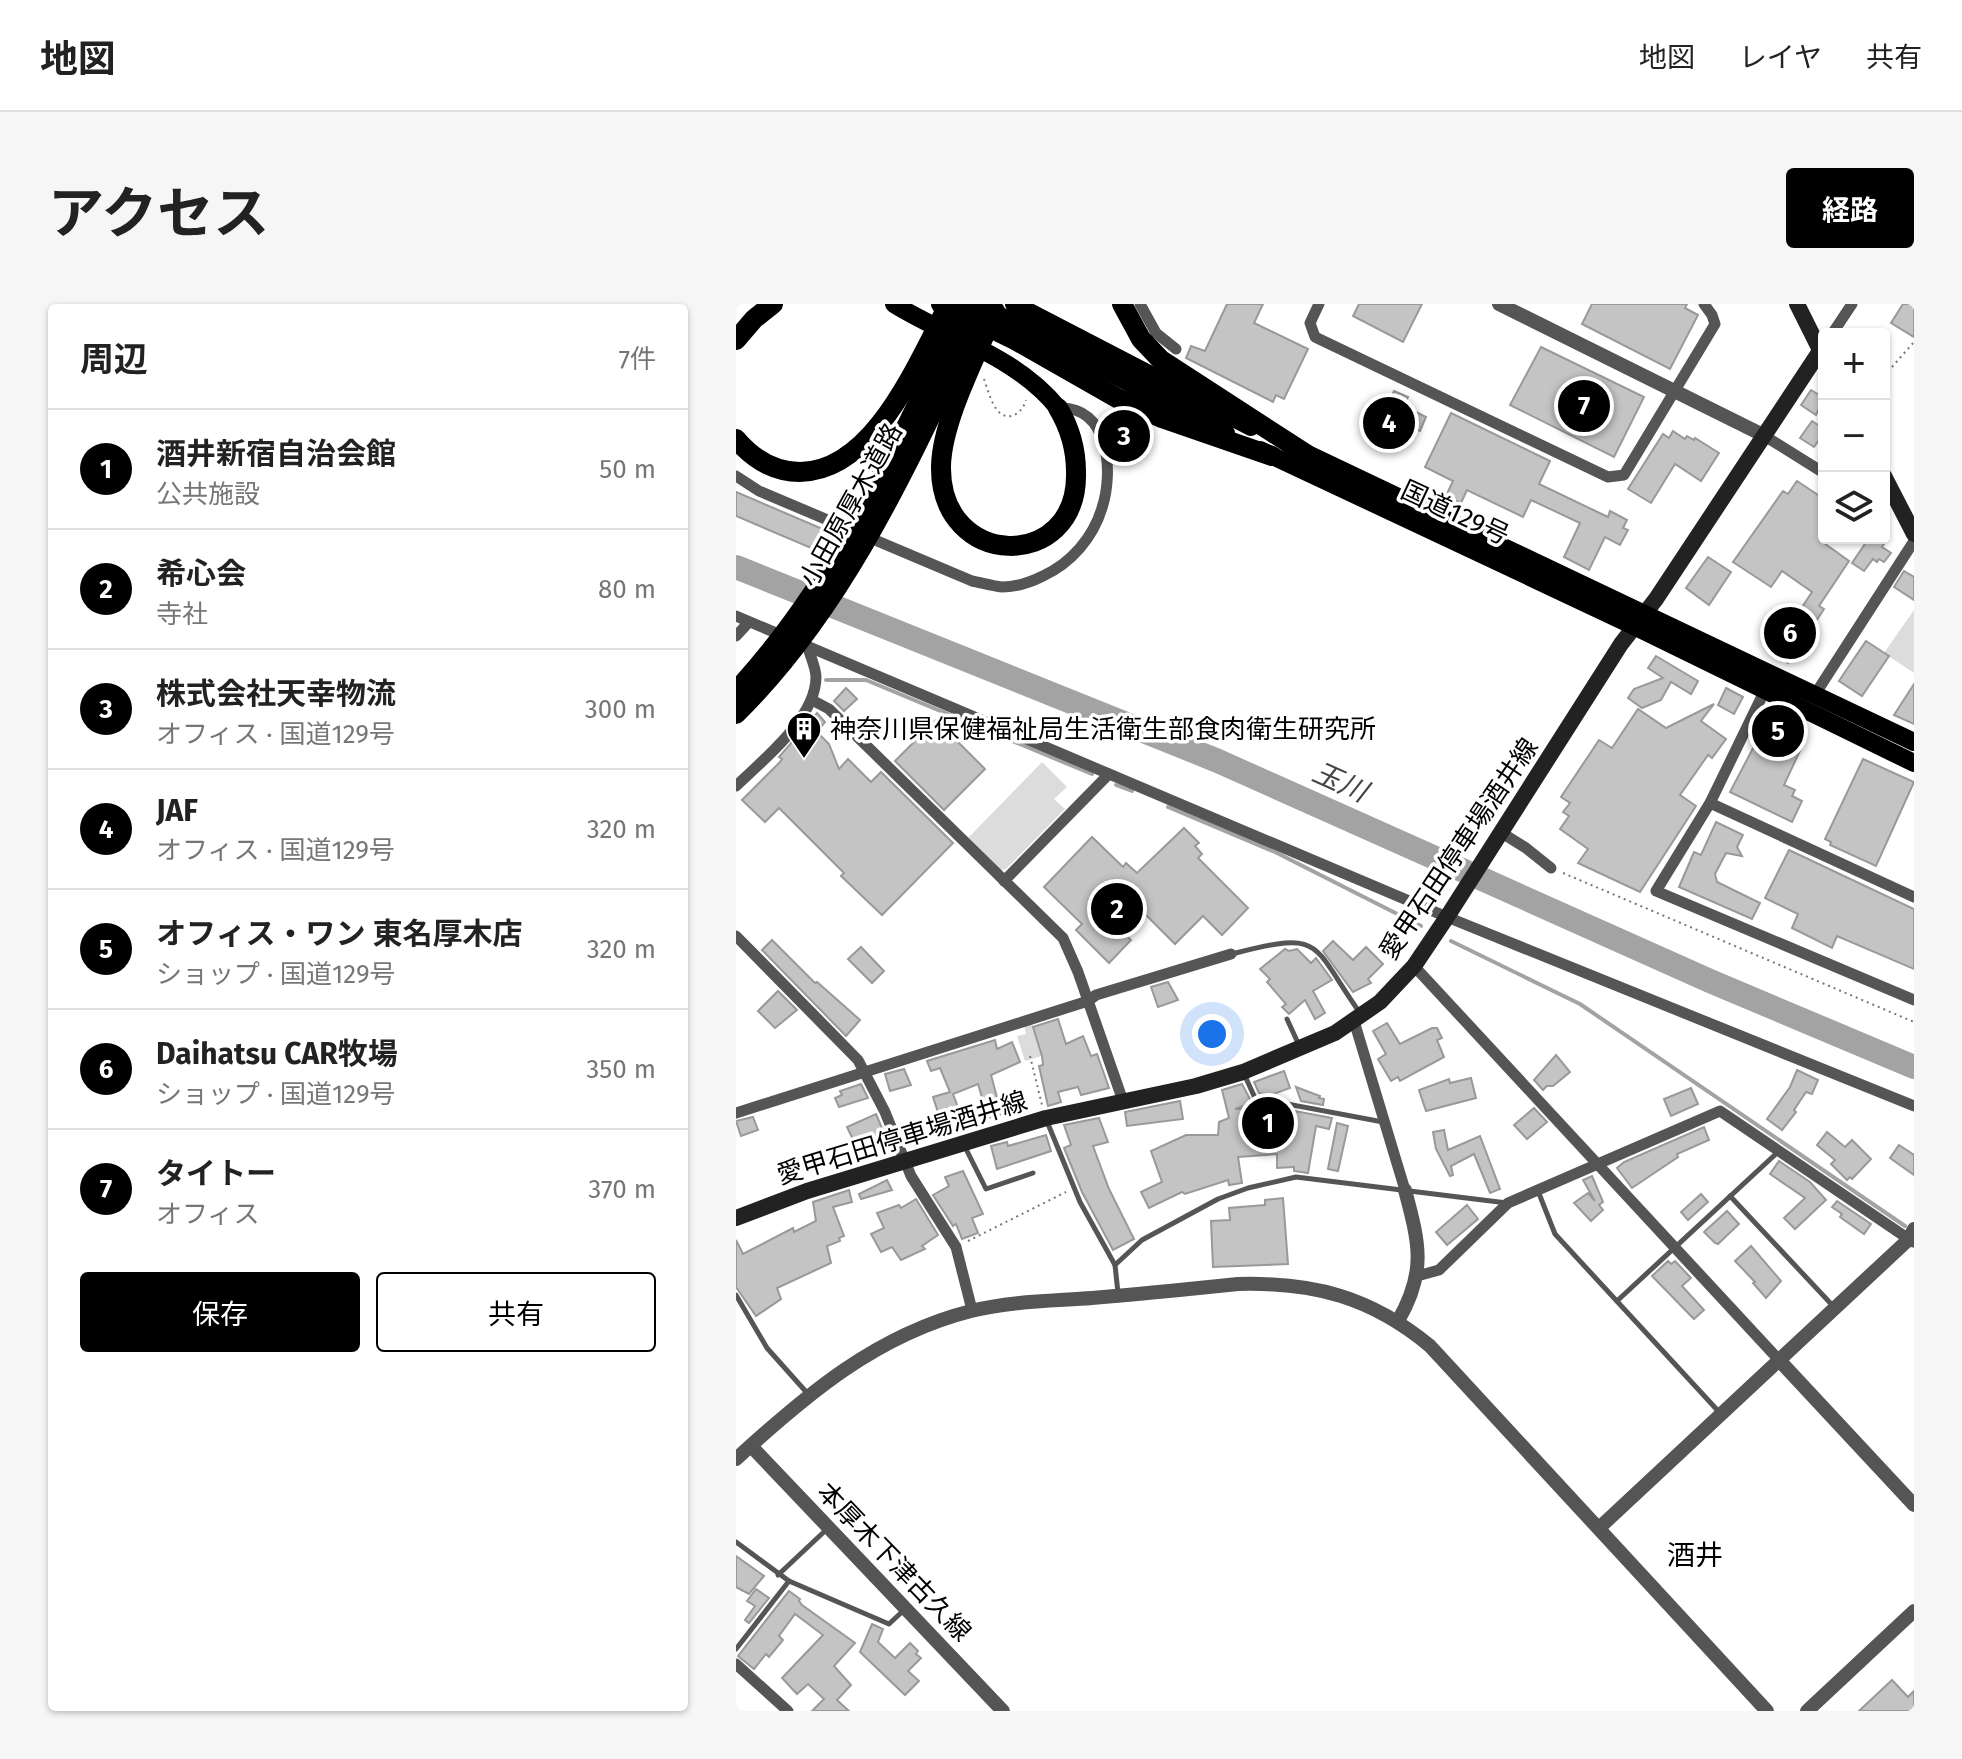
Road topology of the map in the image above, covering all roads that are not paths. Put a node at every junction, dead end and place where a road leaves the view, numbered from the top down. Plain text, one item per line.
1 (773, 304) edge
2 (894, 304) edge
3 (941, 304) edge
4 (949, 304) edge
5 (965, 304) edge
6 (976, 304) edge
7 (984, 304) edge
8 (998, 304) edge
9 (1014, 304) edge
10 (1122, 304) edge
11 (1140, 304) edge
12 (1319, 304) edge
13 (1499, 304) edge
14 (1704, 304) edge
15 (1797, 304) edge
16 (1852, 304) edge
17 (1836, 328) edge
18 (736, 340) edge
19 (1818, 343) edge
20 (1176, 349) dead end
21 (1818, 359) edge
22 (957, 360) junction
23 (1676, 392) junction
24 (1058, 408) junction
25 (1763, 435) junction
26 (736, 439) edge
27 (1306, 454) junction
28 (1272, 456) junction
29 (1822, 472) edge
30 (736, 476) edge
31 (1890, 500) edge
32 (1913, 534) edge
33 (736, 616) edge
34 (1639, 620) junction
35 (748, 623) junction
36 (736, 636) edge
37 (790, 650) junction
38 (736, 691) edge
39 (1764, 692) junction
40 (1814, 696) junction
41 (812, 700) junction
42 (736, 714) edge
43 (736, 726) edge
44 (1914, 742) edge
45 (1914, 763) edge
46 (1109, 774) junction
47 (736, 786) edge
48 (1710, 803) junction
49 (1501, 836) junction
50 (1551, 868) road end
51 (1004, 881) junction
52 (1914, 897) edge
53 (1447, 917) junction
54 (736, 936) edge
55 (1231, 954) joint
56 (1414, 966) junction
57 (1914, 1000) edge
58 (1088, 1001) junction
59 (1358, 1018) junction
60 (1287, 1019) dead end
61 (1300, 1048) junction
62 (865, 1072) junction
63 (1243, 1072) junction
64 (1123, 1101) junction
65 (1914, 1106) edge
66 (736, 1113) edge
67 (1046, 1118) junction
68 (1384, 1122) junction
69 (963, 1143) junction
70 (1780, 1150) junction
71 (906, 1159) junction
72 (1598, 1164) junction
73 (1033, 1173) dead end
74 (1405, 1190) junction
75 (1537, 1190) junction
76 (1730, 1196) junction
77 (1508, 1203) junction
78 (736, 1218) edge
79 (1912, 1237) edge
80 (1675, 1247) junction
81 (1115, 1265) junction
82 (1417, 1276) junction
83 (736, 1295) edge
84 (1118, 1295) junction
85 (1617, 1301) junction
86 (1835, 1307) junction
87 (972, 1310) junction
88 (1398, 1321) junction
89 (1779, 1360) junction
90 (808, 1394) junction
91 (1720, 1414) junction
92 (751, 1446) junction
93 (736, 1459) edge
94 (1914, 1505) edge
95 (828, 1527) junction
96 (1599, 1528) junction
97 (736, 1542) edge
98 (778, 1575) junction
99 (789, 1581) junction
100 (905, 1608) junction
101 (1914, 1611) edge
102 (736, 1649) edge
103 (736, 1664) edge
104 (788, 1711) edge
105 (1003, 1711) edge
106 (1767, 1711) edge
107 (1807, 1711) edge

1 - 18 highway
2 - 24 highway
3 - 28 highway
4 - 22 highway
5 - 22 highway, 小田原厚木道路
6 - 28 highway, 国道129号
7 - 22 highway, 小田原厚木道路
8 - 22 highway
9 - 27 highway, 国道129号
10 - 27 highway
11 - 20 street
12 - 23 street
13 - 23 street
14 - 23 street
15 - 19 main road
16 - 17 street
21 - 25 main road, 愛甲石田停車場酒井線
22 - 24 highway
22 - 26 highway
22 - 37 highway, 小田原厚木道路
23 - 25 street
24 - 30 street
25 - 29 street
25 - 34 main road, 愛甲石田停車場酒井線
27 - 34 highway, 国道129号
28 - 34 highway, 国道129号
31 - 32 main road
32 - 40 street
33 - 35 street
34 - 39 highway, 国道129号
34 - 40 highway, 国道129号
34 - 49 main road, 愛甲石田停車場酒井線
35 - 36 street
35 - 37 street
37 - 38 highway, 小田原厚木道路
37 - 41 street
37 - 42 highway, 小田原厚木道路
37 - 43 highway
37 - 46 street
39 - 45 highway, 国道129号
39 - 48 street
40 - 44 highway, 国道129号
41 - 47 street
41 - 51 street
46 - 51 street
46 - 53 street
48 - 52 street
48 - 57 street
49 - 50 street
49 - 53 main road, 愛甲石田停車場酒井線
51 - 58 street
53 - 56 main road, 愛甲石田停車場酒井線
53 - 65 street
54 - 62 street
55 - 58 street
55 - 59 lane
56 - 59 main road, 愛甲石田停車場酒井線
56 - 72 street
58 - 62 street
58 - 64 street
59 - 61 main road, 愛甲石田停車場酒井線
59 - 68 street
60 - 61 lane
61 - 63 main road, 愛甲石田停車場酒井線
62 - 66 street
62 - 71 street
63 - 64 main road, 愛甲石田停車場酒井線
63 - 68 lane
64 - 67 main road, 愛甲石田停車場酒井線
67 - 69 main road, 愛甲石田停車場酒井線
67 - 81 lane
68 - 74 street
69 - 71 main road, 愛甲石田停車場酒井線
69 - 73 lane
70 - 72 street
70 - 76 lane
70 - 79 street
71 - 78 main road, 愛甲石田停車場酒井線
71 - 87 street
72 - 75 street
72 - 80 street
74 - 77 lane
74 - 81 lane
74 - 82 street
75 - 77 street
75 - 85 lane
76 - 80 lane
76 - 86 lane
77 - 82 street
79 - 86 street
80 - 85 lane
80 - 89 street
81 - 84 lane
82 - 88 street
83 - 90 lane
84 - 87 street
84 - 88 street
85 - 91 lane
86 - 89 street
87 - 90 street
88 - 96 street
89 - 91 street
89 - 94 street
90 - 92 street
91 - 96 street
92 - 93 street
92 - 95 street, 本厚木下津古久線
95 - 98 lane
95 - 100 street, 本厚木下津古久線
96 - 106 street
97 - 98 lane
98 - 99 lane
99 - 100 lane
99 - 102 lane
100 - 105 street, 本厚木下津古久線
101 - 107 street
103 - 104 street

